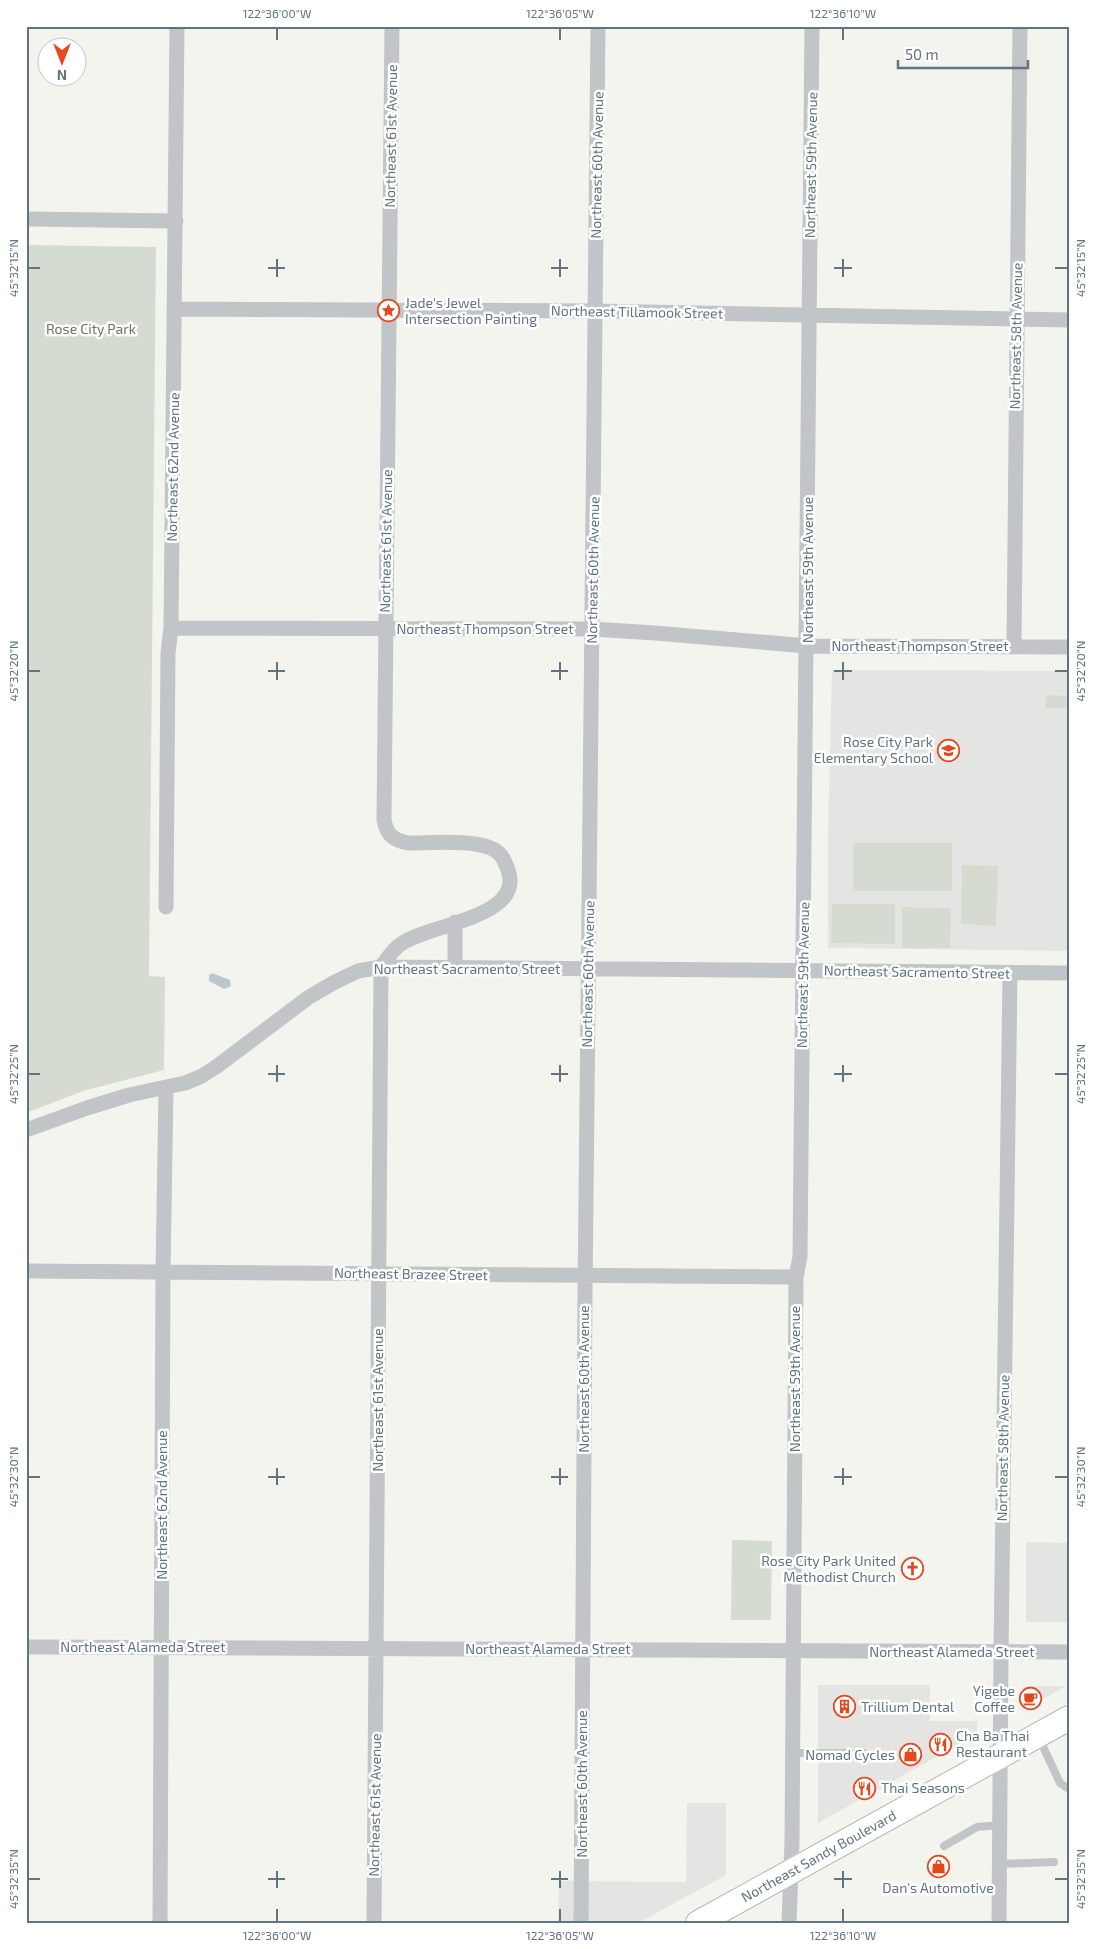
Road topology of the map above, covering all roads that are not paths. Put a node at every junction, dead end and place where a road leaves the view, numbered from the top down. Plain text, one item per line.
1 (177, 26) edge
2 (392, 26) edge
3 (598, 26) edge
4 (812, 26) edge
5 (1020, 26) edge
6 (26, 219) edge
7 (176, 221) junction
8 (175, 308) junction
9 (389, 311) junction
10 (595, 311) junction
11 (810, 315) junction
12 (1016, 319) junction
13 (1069, 320) edge
14 (171, 628) junction
15 (385, 629) junction
16 (592, 629) junction
17 (807, 646) junction
18 (1014, 646) junction
19 (1069, 647) edge
20 (166, 907) dead end
21 (455, 922) junction
22 (381, 967) junction
23 (454, 968) junction
24 (589, 969) junction
25 (803, 971) junction
26 (1010, 972) junction
27 (1069, 973) edge
28 (166, 1088) junction
29 (26, 1130) edge
30 (26, 1271) edge
31 (164, 1272) junction
32 (378, 1274) junction
33 (585, 1276) junction
34 (796, 1277) junction
35 (26, 1647) edge
36 (161, 1648) junction
37 (377, 1648) junction
38 (583, 1649) junction
39 (794, 1651) junction
40 (1001, 1652) junction
41 (1069, 1652) edge
42 (1069, 1718) edge
43 (1037, 1735) junction
44 (864, 1752) dead end
45 (792, 1753) junction
46 (1000, 1755) junction
47 (1069, 1789) edge
48 (1000, 1825) junction
49 (944, 1846) dead end
50 (1054, 1862) dead end
51 (1000, 1864) junction
52 (791, 1872) junction
53 (160, 1923) edge
54 (374, 1923) edge
55 (581, 1923) edge
56 (698, 1923) edge
57 (789, 1923) edge
58 (999, 1923) edge

1 - 7 street, Northeast 62nd Avenue
2 - 9 street, Northeast 61st Avenue
3 - 10 street, Northeast 60th Avenue
4 - 11 street, Northeast 59th Avenue
5 - 12 street, Northeast 58th Avenue
6 - 7 street
7 - 8 street, Northeast 62nd Avenue
8 - 9 street, Northeast Tillamook Street
8 - 14 street, Northeast 62nd Avenue
9 - 10 street, Northeast Tillamook Street
9 - 15 street, Northeast 61st Avenue
10 - 11 street, Northeast Tillamook Street
10 - 16 street, Northeast 60th Avenue
11 - 12 street, Northeast Tillamook Street
11 - 17 street, Northeast 59th Avenue
12 - 13 street, Northeast Tillamook Street
12 - 18 street, Northeast 58th Avenue
14 - 15 street, Northeast Thompson Street
14 - 20 street, Northeast 62nd Avenue
15 - 16 street, Northeast Thompson Street
15 - 21 street, Northeast 61st Avenue
16 - 17 street, Northeast Thompson Street
16 - 24 street, Northeast 60th Avenue
17 - 18 street, Northeast Thompson Street
17 - 25 street, Northeast 59th Avenue
18 - 19 street, Northeast Thompson Street
21 - 22 street, Northeast 61st Avenue
21 - 23 street
22 - 23 street, Northeast Sacramento Street
22 - 28 street, Northeast Sacramento Street
22 - 32 street, Northeast 61st Avenue
23 - 24 street, Northeast Sacramento Street
24 - 25 street, Northeast Sacramento Street
24 - 33 street, Northeast 60th Avenue
25 - 26 street, Northeast Sacramento Street
25 - 34 street, Northeast 59th Avenue
26 - 27 street, Northeast Sacramento Street
26 - 40 street, Northeast 58th Avenue
28 - 29 street, Northeast Sacramento Street
28 - 31 street, Northeast 62nd Avenue
30 - 31 street, Northeast Brazee Street
31 - 32 street, Northeast Brazee Street
31 - 36 street, Northeast 62nd Avenue
32 - 33 street, Northeast Brazee Street
32 - 37 street, Northeast 61st Avenue
33 - 34 street, Northeast Brazee Street
33 - 38 street, Northeast 60th Avenue
34 - 39 street, Northeast 59th Avenue
35 - 36 street, Northeast Alameda Street
36 - 37 street, Northeast Alameda Street
36 - 53 street, Northeast 62nd Avenue
37 - 38 street, Northeast Alameda Street
37 - 54 street, Northeast 61st Avenue
38 - 39 street, Northeast Alameda Street
38 - 55 street, Northeast 60th Avenue
39 - 40 street, Northeast Alameda Street
39 - 45 street, Northeast 59th Avenue
40 - 41 street, Northeast Alameda Street
40 - 46 street, Northeast 58th Avenue
42 - 43 main road, Northeast Sandy Boulevard
43 - 46 main road, Northeast Sandy Boulevard
43 - 47 lane
44 - 45 lane
45 - 52 street, Northeast 59th Avenue
46 - 48 street, Northeast 58th Avenue
46 - 52 main road, Northeast Sandy Boulevard
48 - 49 lane
48 - 51 street, Northeast 58th Avenue
50 - 51 lane
51 - 58 street, Northeast 58th Avenue
52 - 56 main road, Northeast Sandy Boulevard
52 - 57 street, Northeast 59th Avenue

